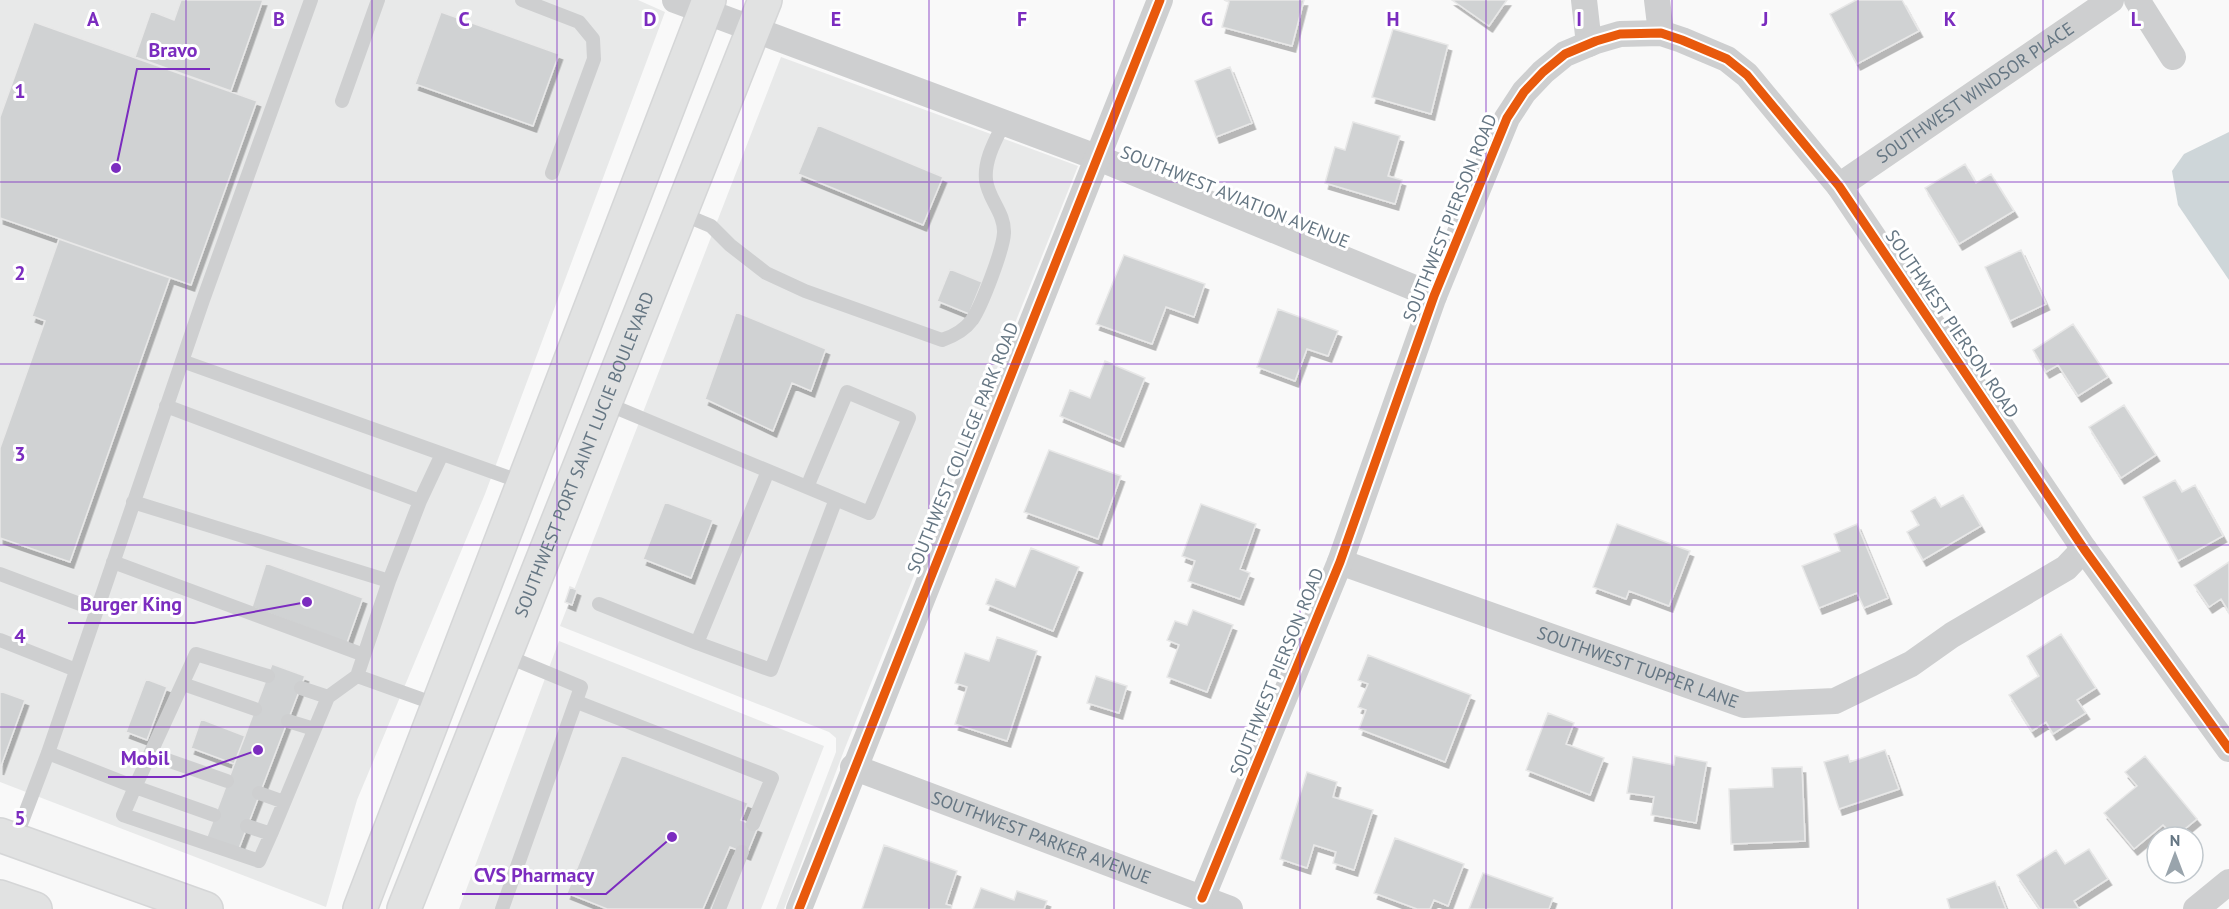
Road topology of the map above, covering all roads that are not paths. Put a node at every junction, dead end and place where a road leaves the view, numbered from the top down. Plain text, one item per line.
1 (311, 0) edge
2 (378, 0) edge
3 (522, 0) edge
4 (675, 0) edge
5 (765, 0) edge
6 (1160, 0) edge
7 (1584, 0) edge
8 (1657, 0) edge
9 (2111, 0) edge
10 (2137, 0) edge
11 (707, 6) edge
12 (753, 31) junction
13 (1660, 33) junction
14 (1589, 44) junction
15 (2173, 57) dead end
16 (342, 100) dead end
17 (1004, 123) junction
18 (1096, 157) junction
19 (552, 173) dead end
20 (1839, 186) junction
21 (680, 213) junction
22 (1434, 296) junction
23 (182, 361) junction
24 (605, 403) junction
25 (166, 406) junction
26 (442, 454) junction
27 (768, 471) junction
28 (524, 483) junction
29 (807, 487) junction
30 (836, 499) junction
31 (420, 501) junction
32 (133, 502) junction
33 (2084, 549) junction
34 (113, 562) junction
35 (1340, 562) junction
36 (0, 574) edge
37 (389, 581) junction
38 (599, 604) dead end
39 (96, 610) junction
40 (0, 640) edge
41 (697, 643) junction
42 (504, 654) junction
43 (364, 655) junction
44 (76, 670) junction
45 (268, 676) dead end
46 (357, 676) junction
47 (183, 684) junction
48 (301, 688) dead end
49 (328, 697) junction
50 (577, 702) junction
51 (438, 705) junction
52 (255, 709) dead end
53 (288, 721) dead end
54 (314, 729) junction
55 (2229, 749) edge
56 (48, 753) junction
57 (150, 754) junction
58 (853, 767) junction
59 (227, 781) dead end
60 (135, 787) junction
61 (260, 793) dead end
62 (284, 802) junction
63 (214, 814) dead end
64 (753, 824) dead end
65 (247, 826) dead end
66 (271, 834) junction
67 (7, 838) edge
68 (742, 852) dead end
69 (2229, 882) edge
70 (0, 897) edge
71 (1202, 898) junction
72 (35, 909) edge
73 (206, 909) edge
74 (360, 909) edge
75 (404, 909) edge
76 (502, 909) edge
77 (719, 909) edge
78 (799, 909) edge
79 (1230, 909) edge
80 (2196, 909) edge

1 - 23 lane
2 - 16 lane
3 - 19 lane
4 - 11 street, SOUTHWEST AVIATION AVENUE
5 - 12 main road, SOUTHWEST PORT SAINT LUCIE BOULEVARD
6 - 18 street, SOUTHWEST COLLEGE PARK ROAD
7 - 14 street
8 - 13 street
9 - 20 street, SOUTHWEST WINDSOR PLACE
10 - 15 street
11 - 12 street, SOUTHWEST AVIATION AVENUE
11 - 28 main road
12 - 17 street, SOUTHWEST AVIATION AVENUE
12 - 21 main road, SOUTHWEST PORT SAINT LUCIE BOULEVARD
13 - 14 street, SOUTHWEST PIERSON ROAD
13 - 20 street, SOUTHWEST PIERSON ROAD
14 - 22 street, SOUTHWEST PIERSON ROAD
17 - 18 street, SOUTHWEST AVIATION AVENUE
17 - 21 lane
18 - 22 street, SOUTHWEST AVIATION AVENUE
18 - 58 street, SOUTHWEST COLLEGE PARK ROAD
20 - 33 street, SOUTHWEST PIERSON ROAD
21 - 24 main road, SOUTHWEST PORT SAINT LUCIE BOULEVARD
22 - 35 street, SOUTHWEST PIERSON ROAD
23 - 25 lane
23 - 26 lane
24 - 27 lane
24 - 42 main road, SOUTHWEST PORT SAINT LUCIE BOULEVARD
25 - 31 lane
25 - 32 lane
26 - 28 lane
26 - 31 lane
27 - 29 lane
27 - 41 lane
28 - 51 main road
29 - 30 lane
29 - 30 lane
30 - 41 lane
31 - 37 lane
32 - 34 lane
32 - 37 lane
33 - 35 street, SOUTHWEST TUPPER LANE
33 - 55 street, SOUTHWEST PIERSON ROAD
34 - 39 lane
34 - 43 lane
35 - 71 street, SOUTHWEST PIERSON ROAD
36 - 39 lane
37 - 43 lane
38 - 41 lane
39 - 44 lane
40 - 44 lane
42 - 50 lane
42 - 75 main road, SOUTHWEST PORT SAINT LUCIE BOULEVARD
43 - 46 lane
44 - 56 lane
45 - 47 lane
46 - 49 lane
46 - 51 lane
47 - 52 lane
47 - 57 lane
48 - 49 lane
49 - 54 lane
50 - 64 lane
50 - 76 lane
51 - 74 main road
53 - 54 lane
54 - 62 lane
56 - 60 lane
56 - 67 lane
57 - 59 lane
57 - 60 lane
58 - 71 street, SOUTHWEST PARKER AVENUE
58 - 78 street, SOUTHWEST COLLEGE PARK ROAD
60 - 63 lane
60 - 66 lane
61 - 62 lane
62 - 66 lane
65 - 66 lane
67 - 73 main road
68 - 77 lane
69 - 80 street
70 - 72 main road
71 - 79 street, SOUTHWEST PARKER AVENUE

